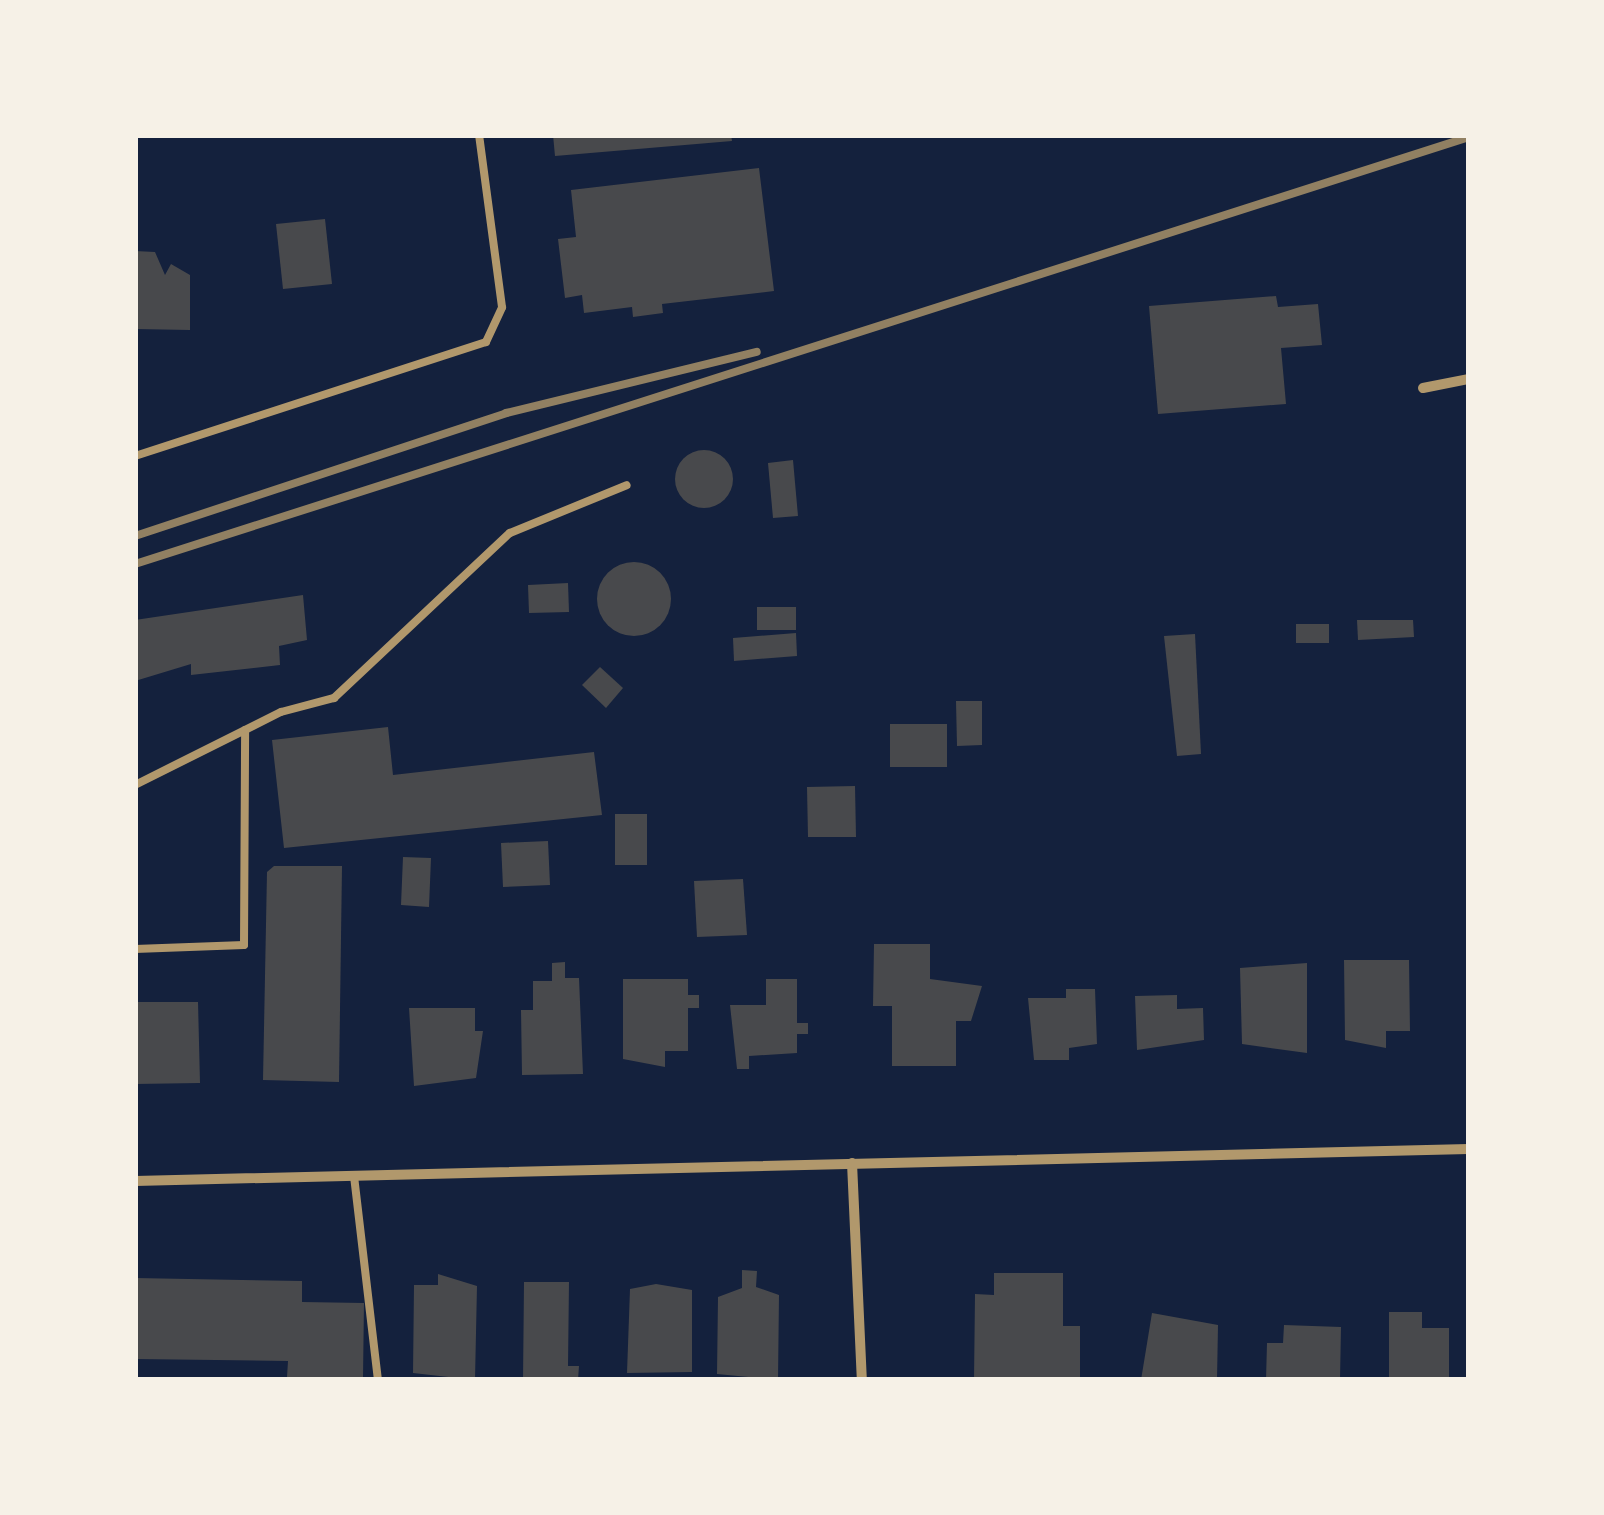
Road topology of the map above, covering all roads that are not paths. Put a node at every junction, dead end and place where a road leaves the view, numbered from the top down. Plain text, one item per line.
1 (479, 135) edge
2 (1469, 379) edge
3 (1423, 388) dead end
4 (135, 456) edge
5 (628, 485) dead end
6 (246, 730) junction
7 (135, 785) edge
8 (135, 949) edge
9 (1469, 1149) edge
10 (852, 1163) junction
11 (354, 1176) junction
12 (135, 1181) edge
13 (378, 1380) edge
14 (862, 1380) edge

1 - 4 lane
2 - 3 street
5 - 6 lane
6 - 7 lane
6 - 8 lane
9 - 10 street
10 - 11 street
10 - 14 street
11 - 12 street
11 - 13 lane

